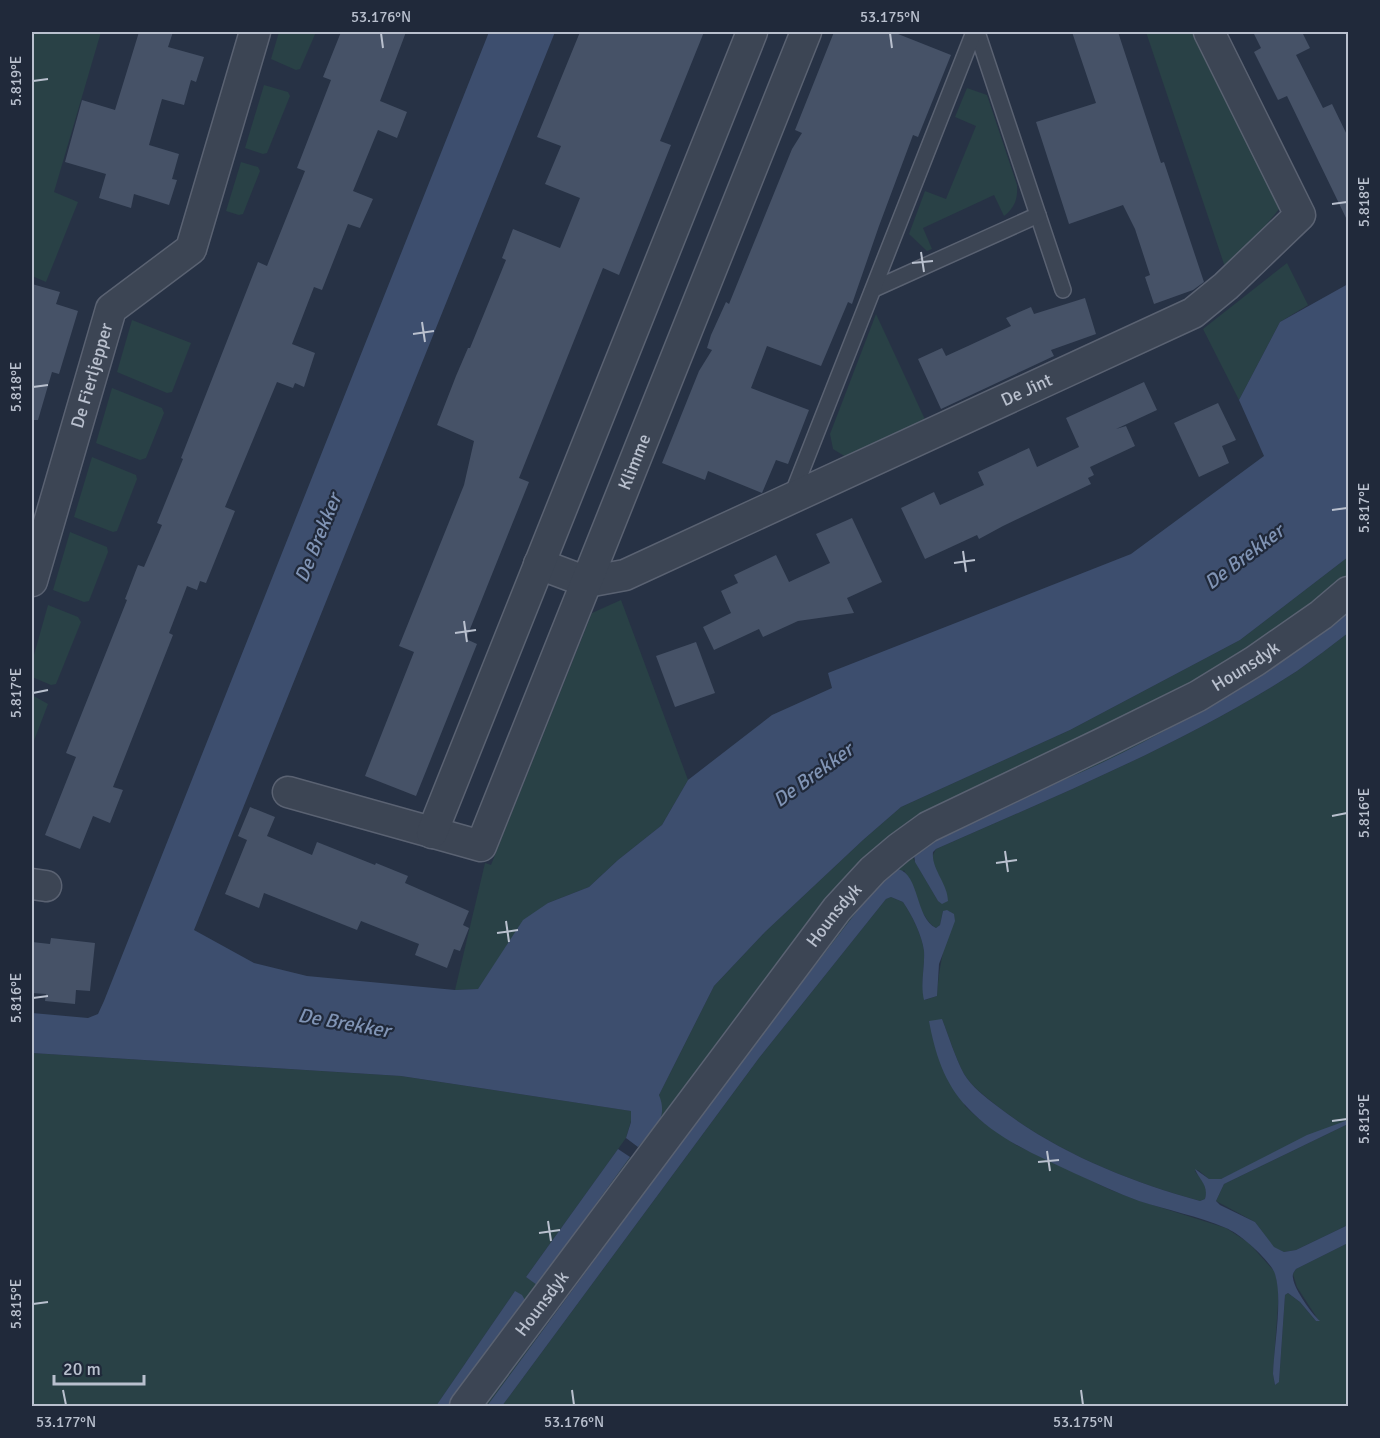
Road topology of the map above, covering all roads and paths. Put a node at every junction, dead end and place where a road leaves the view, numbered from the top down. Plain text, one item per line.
1 (255, 32) edge
2 (752, 32) edge
3 (806, 32) edge
4 (976, 32) edge
5 (1209, 32) edge
6 (1038, 215) junction
7 (873, 289) junction
8 (1063, 290) dead end
9 (791, 499) junction
10 (539, 564) junction
11 (32, 581) edge
12 (587, 582) junction
13 (1348, 592) edge
14 (288, 792) dead end
15 (432, 833) junction
16 (465, 1407) edge

1 - 11 street, De Fierljepper
2 - 10 street
3 - 12 street, Klimme
4 - 6 lane
4 - 7 lane
5 - 9 street, De Jint
6 - 7 lane
6 - 8 lane
7 - 9 lane
9 - 12 street, De Jint
10 - 12 street
10 - 15 street
12 - 15 street, Klimme
13 - 16 street, Hounsdyk
14 - 15 street, Klimme

